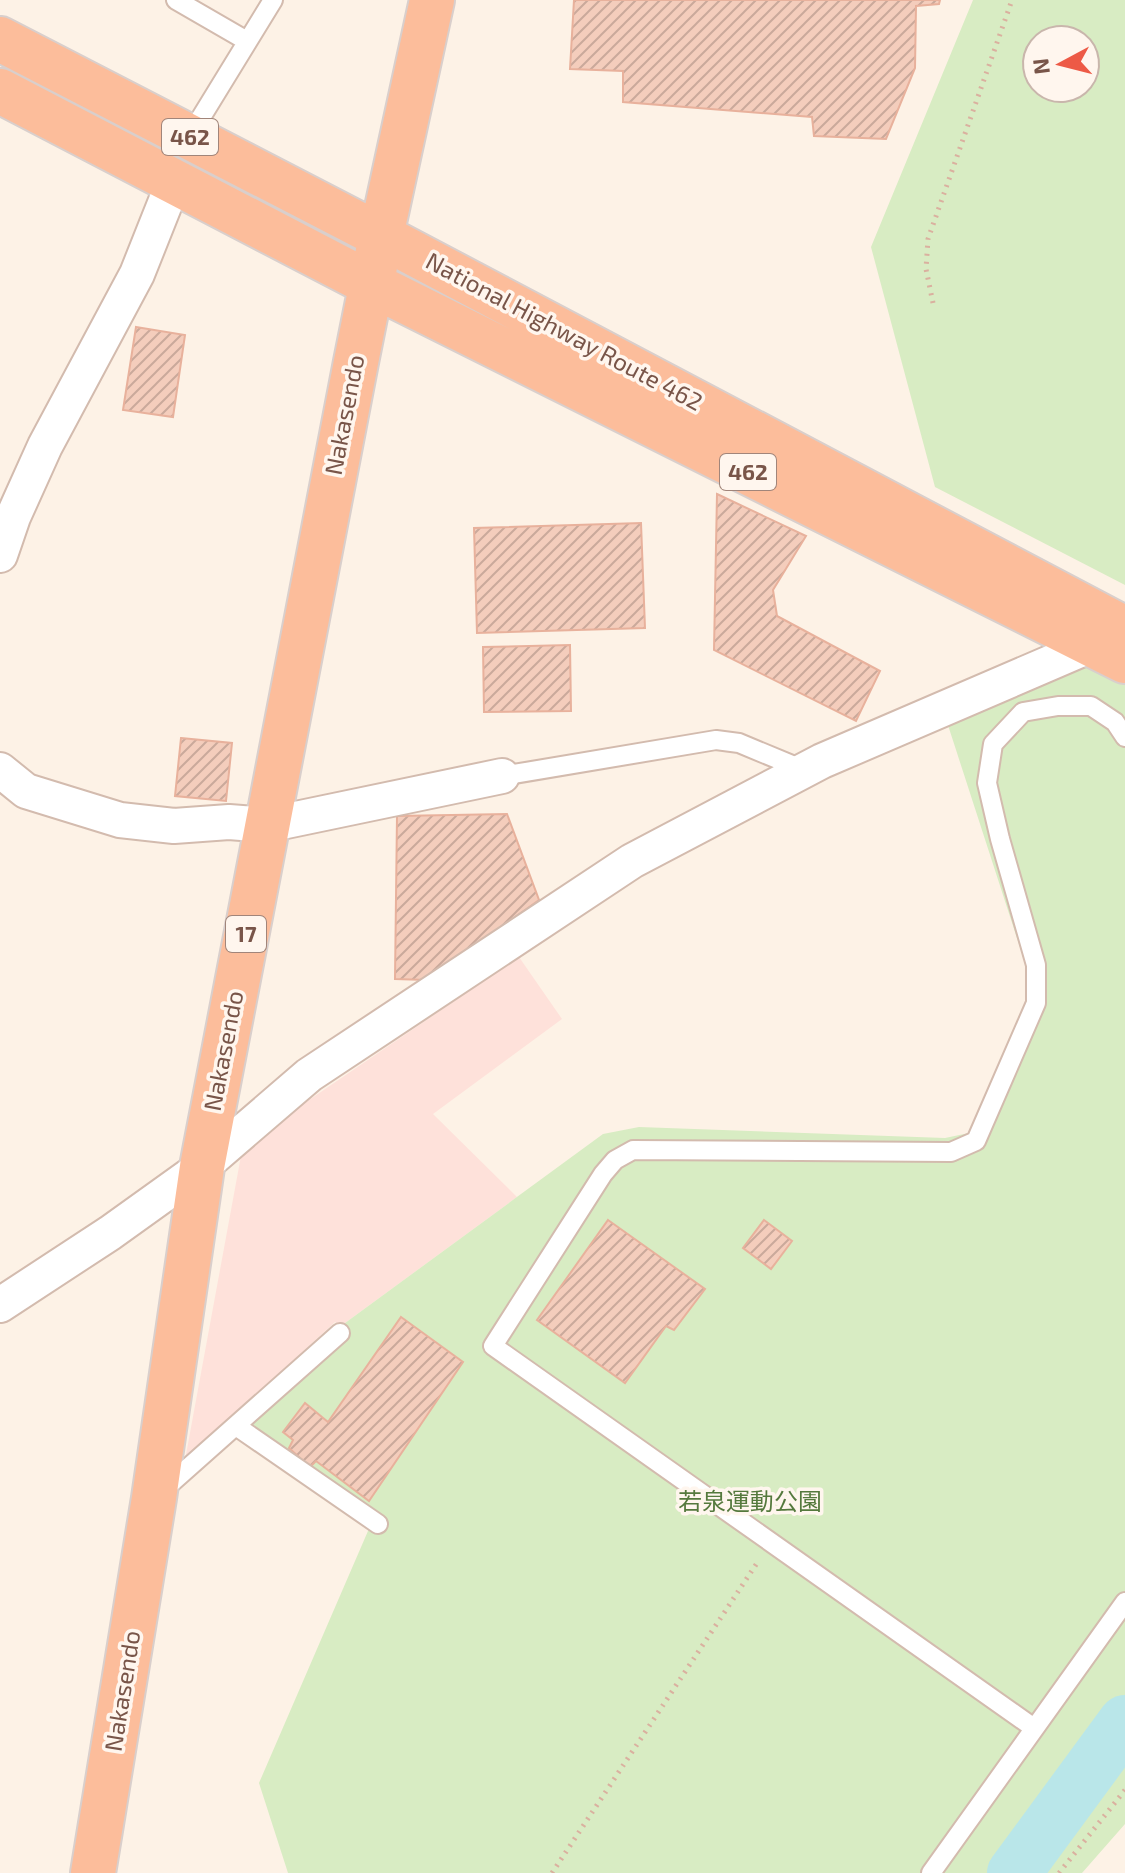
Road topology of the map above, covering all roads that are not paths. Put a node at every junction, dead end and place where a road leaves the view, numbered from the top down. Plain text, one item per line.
1 (176, 0) edge
2 (273, 0) edge
3 (432, 0) edge
4 (0, 39) edge
5 (247, 41) junction
6 (0, 91) edge
7 (189, 137) junction
8 (174, 181) junction
9 (381, 236) junction
10 (371, 284) junction
11 (0, 555) edge
12 (1119, 639) edge
13 (1125, 737) edge
14 (0, 770) edge
15 (804, 770) junction
16 (502, 776) joint
17 (267, 825) junction
18 (202, 1167) junction
19 (0, 1305) edge
20 (340, 1333) dead end
21 (236, 1426) junction
22 (154, 1498) junction
23 (378, 1524) dead end
24 (1125, 1602) edge
25 (1034, 1728) junction
26 (93, 1873) edge
27 (931, 1873) edge

1 - 5 lane
2 - 5 lane
3 - 9 highway, Nakasendo / 17
4 - 7 highway, National Highway Route 462 / 462
5 - 7 lane
6 - 8 highway, National Highway Route 462 / 462
7 - 9 highway, National Highway Route 462 / 462
8 - 10 highway, National Highway Route 462 / 462
8 - 11 street
9 - 10 highway, Nakasendo / 17
9 - 12 highway, National Highway Route 462 / 462
10 - 12 highway, National Highway Route 462 / 462
10 - 17 highway, Nakasendo / 17
12 - 15 street
13 - 25 lane
14 - 17 street
15 - 16 lane
15 - 18 street
16 - 17 street
17 - 18 highway, Nakasendo / 17
18 - 19 street
18 - 22 highway, Nakasendo / 17
20 - 21 lane
21 - 22 lane
21 - 23 lane
22 - 26 highway, Nakasendo / 17
24 - 25 lane
25 - 27 lane

